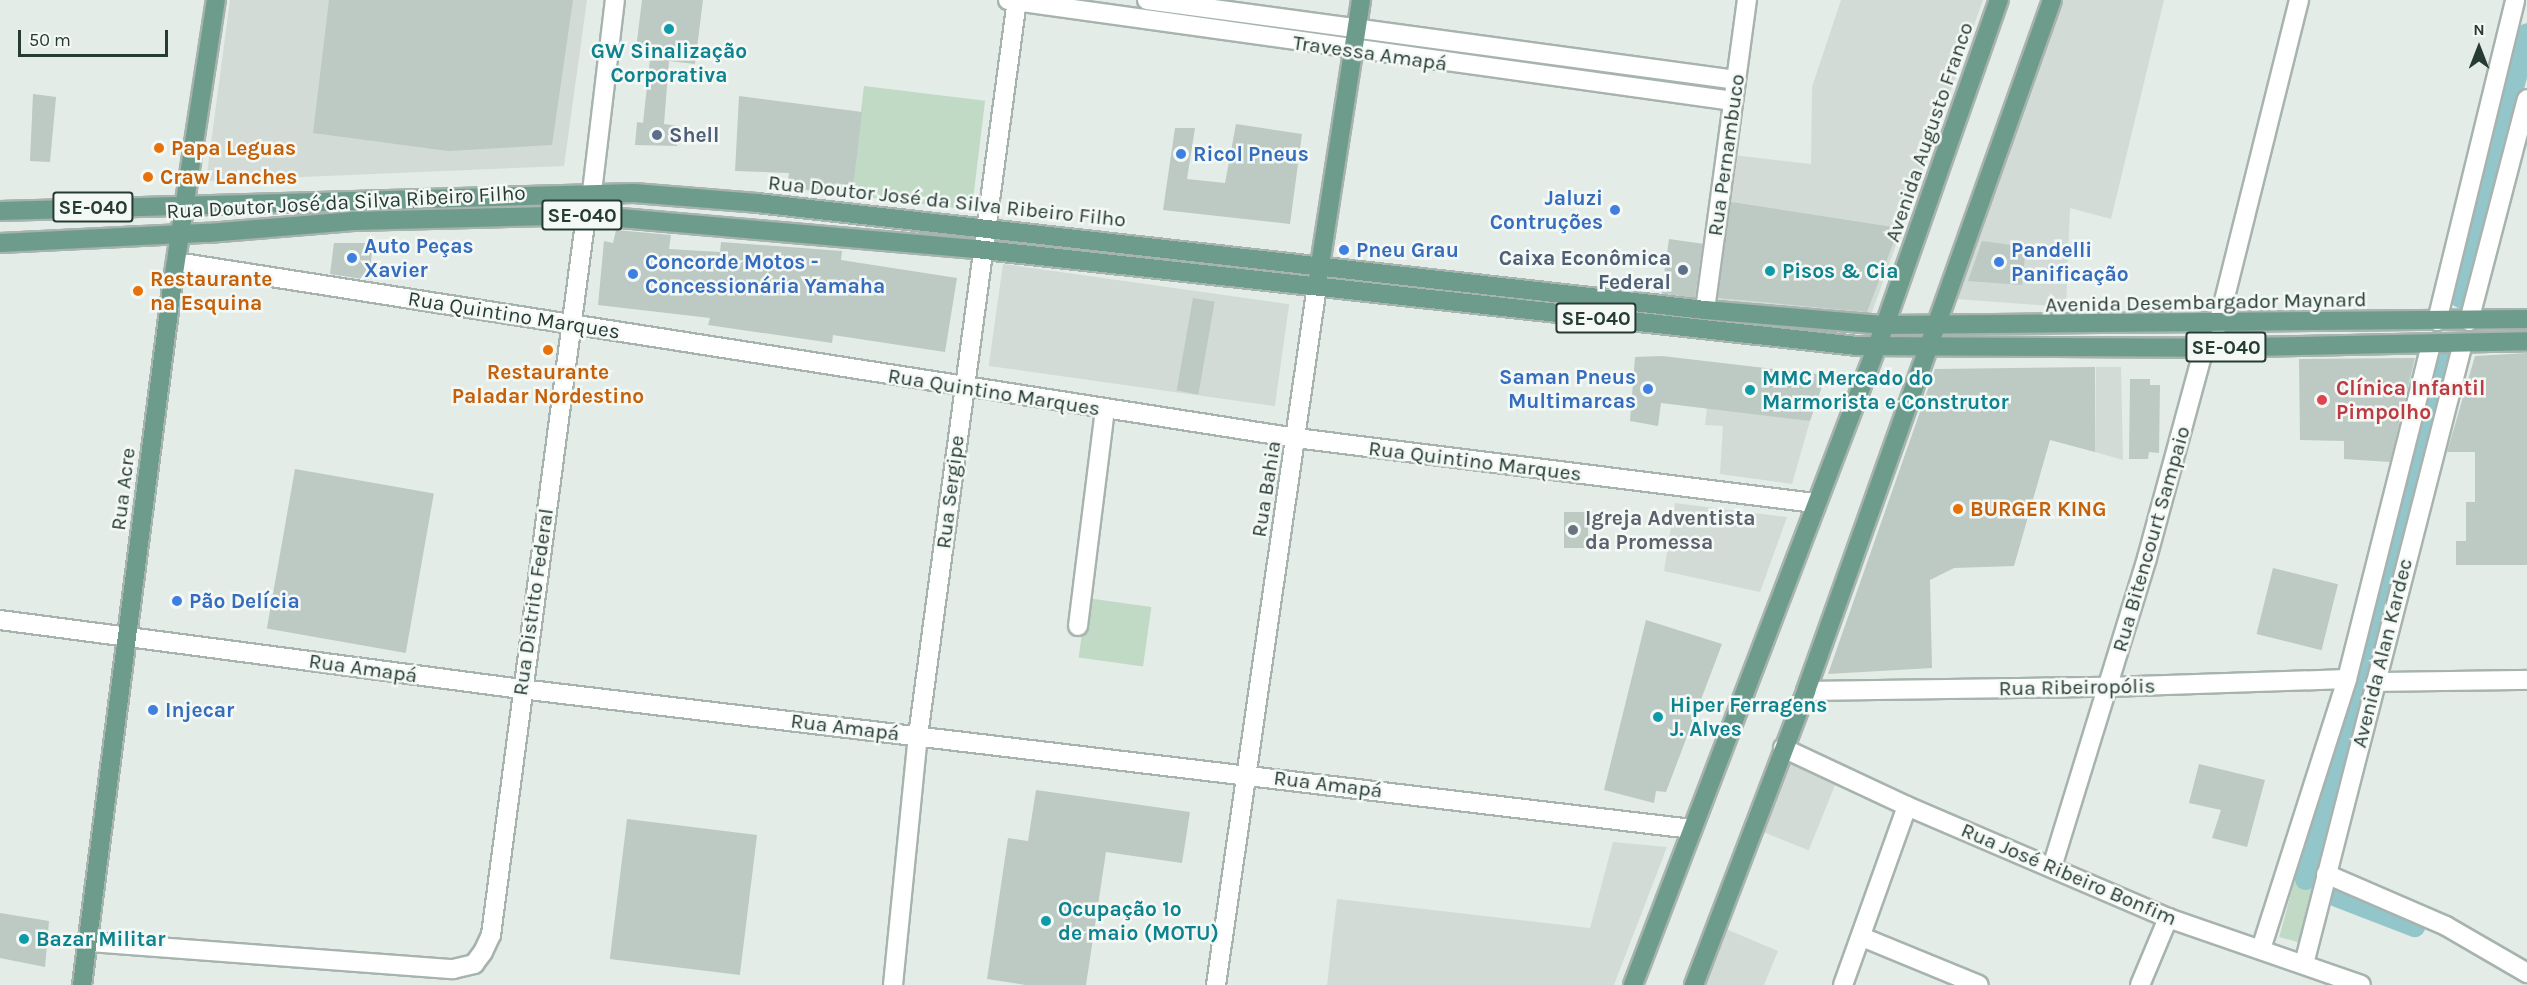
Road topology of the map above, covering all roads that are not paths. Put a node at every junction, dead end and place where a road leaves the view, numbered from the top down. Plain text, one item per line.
1 (216, 0) edge
2 (615, 0) edge
3 (1147, 0) edge
4 (1361, 0) edge
5 (1747, 0) edge
6 (1999, 0) edge
7 (2052, 0) edge
8 (2299, 0) edge
9 (2515, 0) edge
10 (1014, 1) edge
11 (1358, 28) junction
12 (1355, 51) junction
13 (1736, 80) junction
14 (2527, 99) edge
15 (1732, 101) junction
16 (592, 192) junction
17 (185, 203) junction
18 (0, 211) edge
19 (586, 215) junction
20 (986, 228) junction
21 (181, 234) junction
22 (0, 243) edge
23 (983, 250) junction
24 (176, 262) junction
25 (1319, 266) junction
26 (1317, 286) junction
27 (1705, 310) junction
28 (2527, 320) edge
29 (2437, 321) junction
30 (2469, 321) junction
31 (571, 324) junction
32 (1885, 325) junction
33 (2218, 325) junction
34 (1934, 326) junction
35 (2527, 341) edge
36 (2463, 342) junction
37 (2431, 344) junction
38 (1876, 347) junction
39 (2204, 348) junction
40 (1926, 349) junction
41 (963, 386) junction
42 (1106, 410) junction
43 (1296, 438) junction
44 (1814, 503) junction
45 (0, 620) edge
46 (1078, 626) dead end
47 (127, 636) junction
48 (2348, 679) junction
49 (2527, 680) edge
50 (2376, 682) junction
51 (2108, 687) junction
52 (521, 689) junction
53 (1806, 691) junction
54 (918, 736) junction
55 (1783, 748) junction
56 (1245, 774) junction
57 (1907, 806) junction
58 (1691, 828) junction
59 (2052, 867) junction
60 (2326, 874) junction
61 (2168, 918) junction
62 (1862, 937) junction
63 (90, 942) junction
64 (2261, 949) junction
65 (2304, 964) junction
66 (2527, 973) edge
67 (81, 985) edge
68 (893, 985) edge
69 (1216, 985) edge
70 (1633, 985) edge
71 (1694, 985) edge
72 (1843, 985) edge
73 (1979, 985) edge
74 (2140, 985) edge
75 (2361, 985) edge

1 - 17 main road, Rua Acre
2 - 16 street
3 - 11 street, Travessa Amapá
4 - 11 main road, Rua Bahia
5 - 13 street, Rua Pernambuco
6 - 32 main road, Avenida Augusto Franco
7 - 34 main road
8 - 33 street
9 - 29 street
10 - 12 street, Travessa Amapá
10 - 20 street, Rua Sergipe
11 - 12 main road, Rua Bahia
11 - 13 street, Travessa Amapá
12 - 15 street, Travessa Amapá
12 - 25 main road, Rua Bahia
13 - 15 street, Rua Pernambuco
14 - 30 street
15 - 27 street, Rua Pernambuco
16 - 17 main road, Rua Doutor José da Silva Ribeiro Filho / SE-040
16 - 20 main road, Rua Doutor José da Silva Ribeiro Filho / SE-040
17 - 18 main road, Rua Doutor José da Silva Ribeiro Filho / SE-040
17 - 21 main road, Rua Acre
19 - 21 main road, Rua Doutor José da Silva Ribeiro Filho / SE-040
19 - 23 main road, Rua Doutor José da Silva Ribeiro Filho / SE-040
19 - 31 street, Rua Distrito Federal
20 - 23 street, Rua Sergipe
20 - 25 main road, Rua Doutor José da Silva Ribeiro Filho / SE-040
21 - 22 main road, Rua Doutor José da Silva Ribeiro Filho / SE-040
21 - 24 main road, Rua Acre
23 - 26 main road, Rua Doutor José da Silva Ribeiro Filho / SE-040
23 - 41 street, Rua Sergipe
24 - 31 street, Rua Quintino Marques
24 - 47 main road, Rua Acre
25 - 26 main road, Rua Bahia
25 - 27 main road, Rua Doutor José da Silva Ribeiro Filho / SE-040
26 - 38 main road, Rua Doutor José da Silva Ribeiro Filho / SE-040
26 - 43 street, Rua Bahia
27 - 32 main road, Rua Doutor José da Silva Ribeiro Filho / SE-040
28 - 30 main road, Avenida Desembargador Maynard / SE-040
29 - 30 main road, Avenida Desembargador Maynard / SE-040
29 - 33 main road, Avenida Desembargador Maynard / SE-040
31 - 41 street, Rua Quintino Marques
31 - 52 street, Rua Distrito Federal
32 - 34 main road, Avenida Desembargador Maynard / SE-040
32 - 38 main road, Avenida Augusto Franco
33 - 34 main road, Avenida Desembargador Maynard / SE-040
34 - 40 main road
35 - 36 main road, Avenida Desembargador Maynard / SE-040
36 - 37 main road, Avenida Desembargador Maynard / SE-040
36 - 50 street, Avenida Alan Kardec
37 - 39 main road, Avenida Desembargador Maynard / SE-040
37 - 48 street, Avenida Alan Kardec
38 - 40 main road, SE-040
38 - 44 main road, Avenida Augusto Franco
39 - 40 main road, Avenida Desembargador Maynard / SE-040
39 - 51 street, Rua Bitencourt Sampaio
40 - 53 main road
41 - 42 street, Rua Quintino Marques
41 - 54 street, Rua Sergipe
42 - 43 street, Rua Quintino Marques
42 - 46 street
43 - 44 street, Rua Quintino Marques
43 - 56 street, Rua Bahia
44 - 58 main road, Avenida Augusto Franco
45 - 47 street, Rua Amapá
47 - 52 street, Rua Amapá
47 - 63 main road, Rua Acre
48 - 51 street, Rua Ribeiropólis
48 - 64 street, Avenida Alan Kardec
49 - 50 street
50 - 60 street, Avenida Alan Kardec
51 - 53 street, Rua Ribeiropólis
51 - 59 street, Rua Bitencourt Sampaio
52 - 54 street, Rua Amapá
52 - 63 street, Rua Distrito Federal
53 - 55 main road
54 - 56 street, Rua Amapá
54 - 68 street, Rua Sergipe
55 - 57 street, Rua José Ribeiro Bonfim
55 - 71 main road
56 - 58 street, Rua Amapá
56 - 69 street, Rua Bahia
57 - 59 street, Rua José Ribeiro Bonfim
57 - 62 street
58 - 70 main road, Avenida Augusto Franco
59 - 61 street, Rua José Ribeiro Bonfim
60 - 65 street, Avenida Alan Kardec
60 - 66 street
61 - 64 street, Rua José Ribeiro Bonfim
61 - 74 street
62 - 72 street
62 - 73 street
63 - 67 main road, Rua Acre
64 - 65 street, Rua José Ribeiro Bonfim
65 - 75 street, Rua José Ribeiro Bonfim

